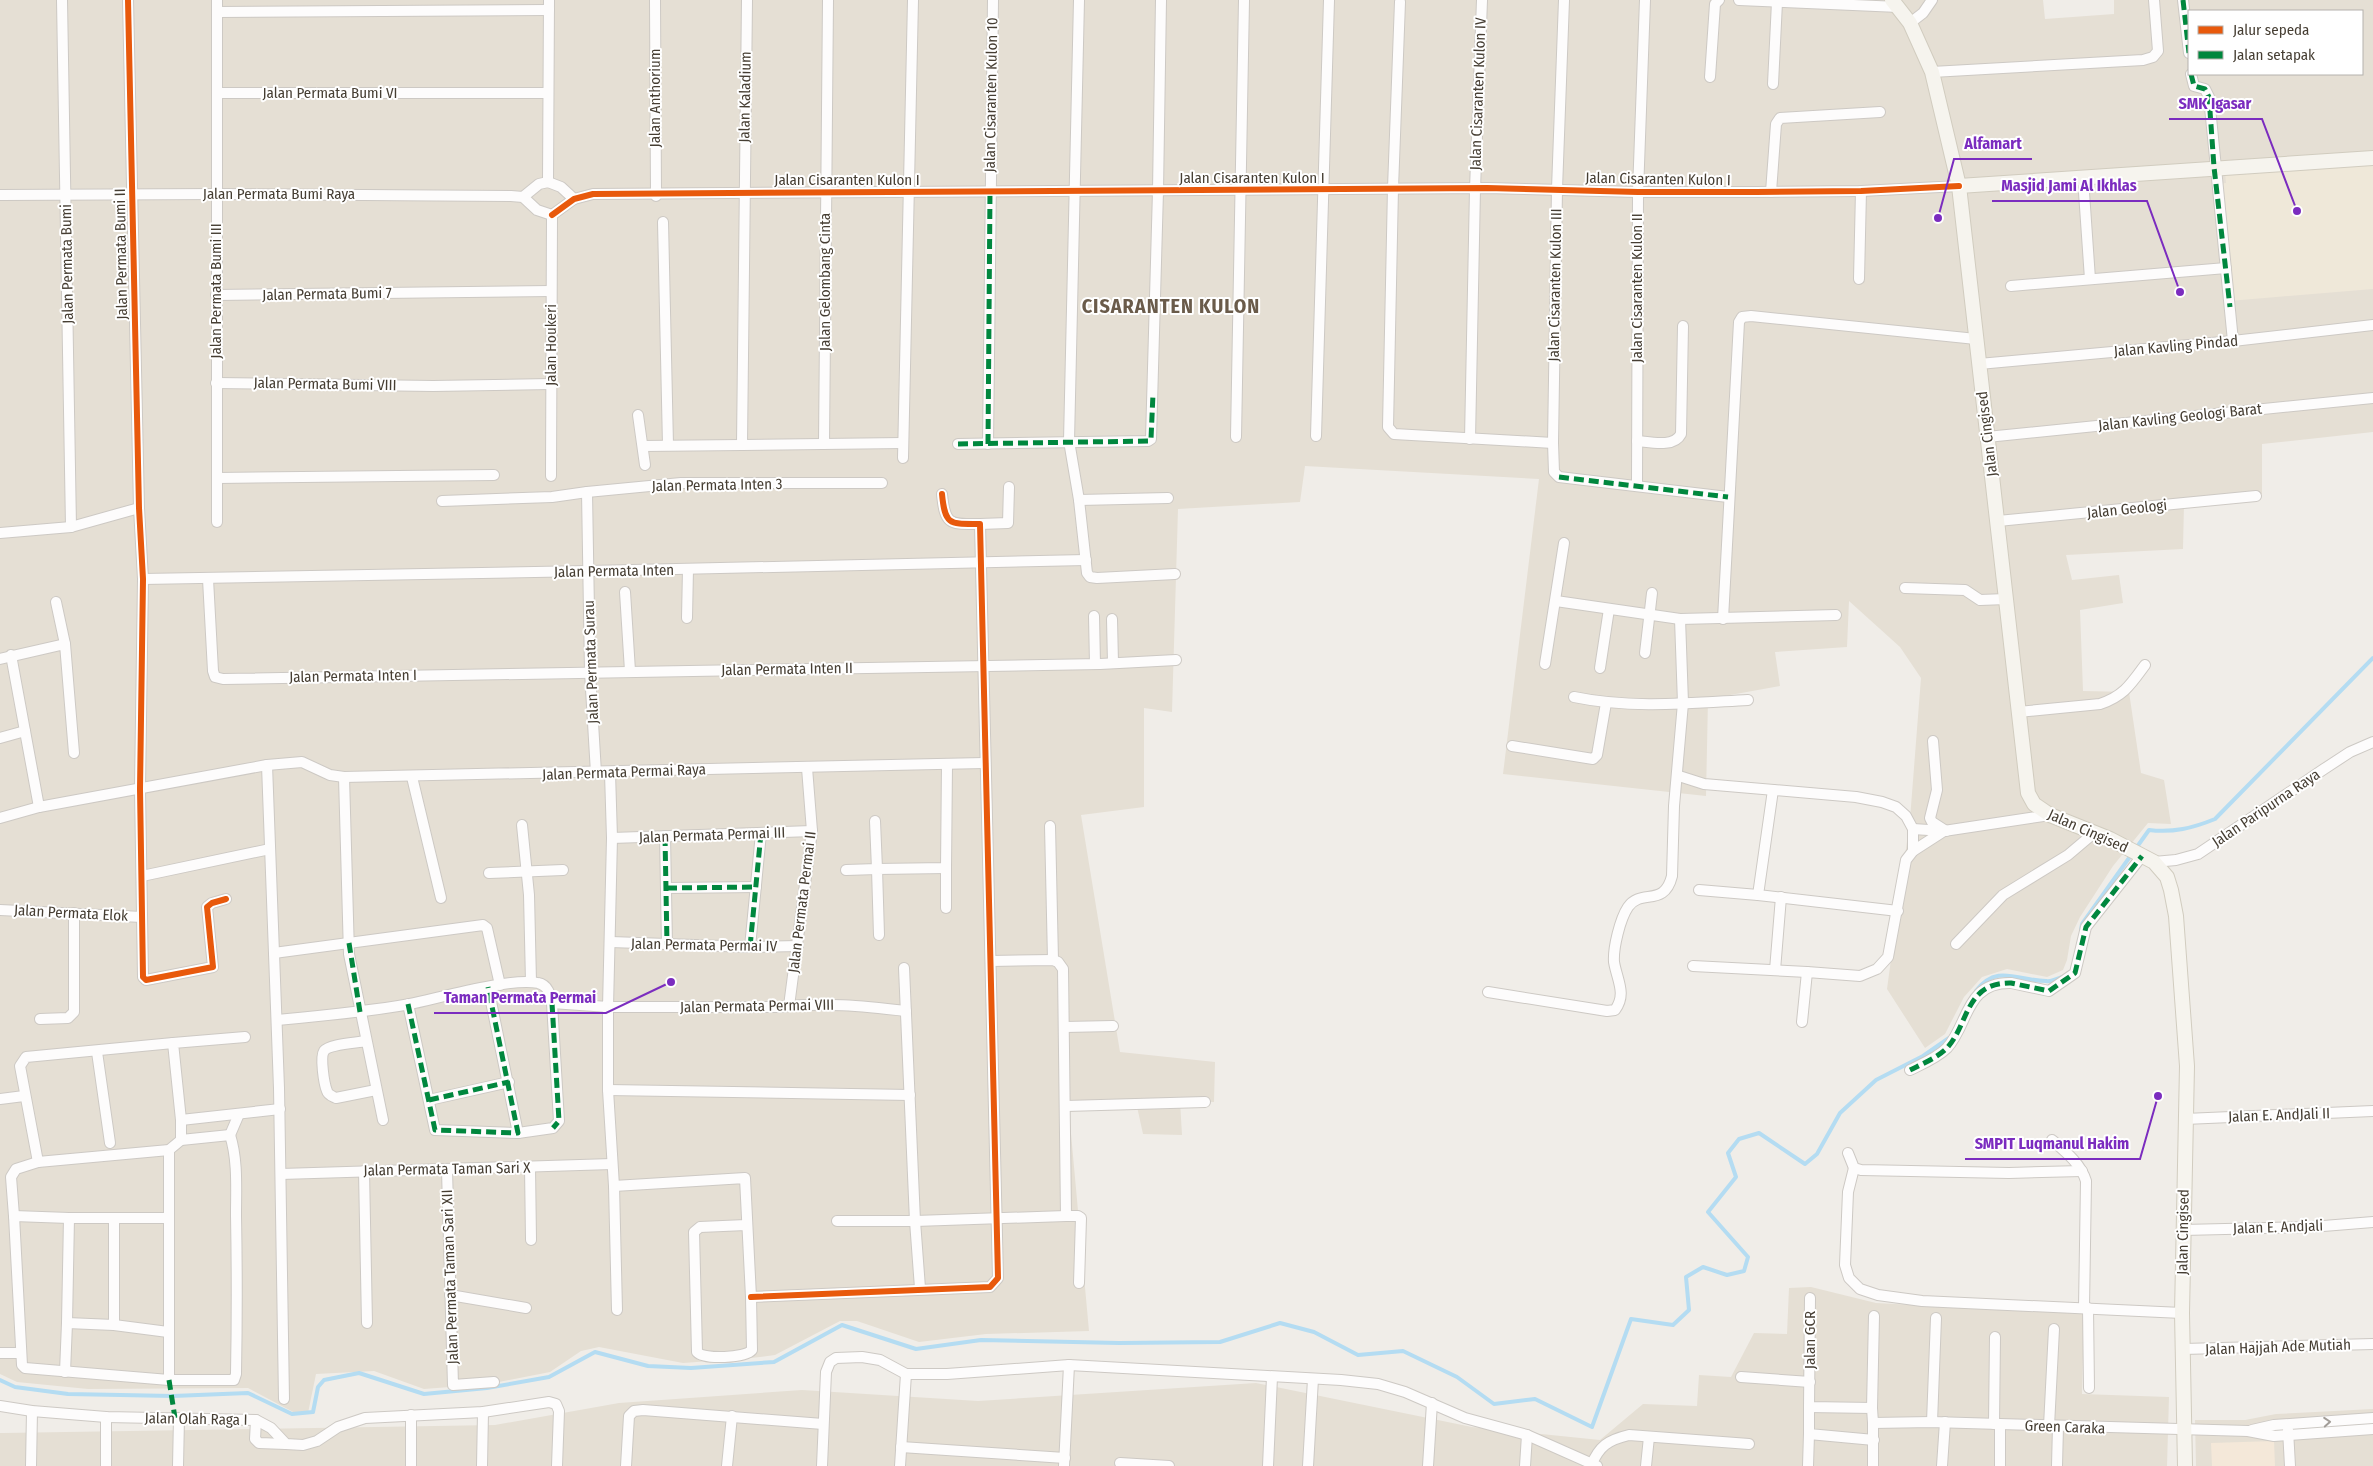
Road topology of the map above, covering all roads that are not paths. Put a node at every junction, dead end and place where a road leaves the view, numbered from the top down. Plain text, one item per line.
1 (62, 0) edge
2 (128, 0) edge
3 (217, 0) edge
4 (654, 0) edge
5 (747, 0) edge
6 (828, 0) edge
7 (913, 0) edge
8 (993, 0) edge
9 (1079, 0) edge
10 (1161, 0) edge
11 (1244, 0) edge
12 (1329, 0) edge
13 (1482, 0) edge
14 (1564, 0) edge
15 (1645, 0) edge
16 (1719, 0) edge
17 (1738, 0) edge
18 (1932, 0) edge
19 (2154, 0) edge
20 (2184, 0) edge
21 (1400, 2) dead end
22 (1784, 2) edge
23 (1896, 4) edge
24 (549, 5) edge
25 (217, 12) junction
26 (1910, 23) junction
27 (2188, 42) edge
28 (1932, 72) junction
29 (2192, 75) edge
30 (1710, 77) dead end
31 (1773, 84) dead end
32 (217, 93) junction
33 (547, 93) junction
34 (1880, 112) dead end
35 (2373, 158) edge
36 (2214, 167) junction
37 (2083, 178) junction
38 (548, 182) junction
39 (1959, 186) junction
40 (1393, 188) junction
41 (1475, 189) junction
42 (1557, 189) junction
43 (990, 190) junction
44 (1240, 190) junction
45 (1323, 190) junction
46 (1158, 191) junction
47 (1861, 191) junction
48 (826, 192) junction
49 (910, 192) junction
50 (1076, 192) junction
51 (1638, 192) junction
52 (1771, 192) junction
53 (66, 194) junction
54 (132, 194) junction
55 (217, 194) junction
56 (744, 194) junction
57 (0, 195) edge
58 (656, 196) junction
59 (523, 198) junction
60 (574, 199) junction
61 (552, 215) junction
62 (663, 222) dead end
63 (2226, 268) junction
64 (1859, 279) dead end
65 (2090, 279) junction
66 (2010, 286) dead end
67 (551, 291) junction
68 (216, 295) junction
69 (2373, 324) edge
70 (1683, 326) dead end
71 (1976, 339) junction
72 (2233, 341) junction
73 (1979, 364) junction
74 (216, 383) junction
75 (552, 384) junction
76 (2373, 398) edge
77 (638, 415) dead end
78 (1316, 436) dead end
79 (1986, 437) junction
80 (1236, 438) dead end
81 (1470, 439) junction
82 (1069, 441) junction
83 (1637, 441) junction
84 (903, 443) junction
85 (1553, 443) junction
86 (824, 444) junction
87 (958, 444) dead end
88 (988, 444) junction
89 (668, 445) junction
90 (742, 445) junction
91 (643, 446) junction
92 (903, 458) dead end
93 (645, 465) dead end
94 (494, 475) dead end
95 (551, 476) dead end
96 (218, 478) junction
97 (882, 483) dead end
98 (1637, 486) junction
99 (1009, 487) dead end
100 (587, 492) junction
101 (942, 494) dead end
102 (2256, 496) dead end
103 (1728, 497) junction
104 (1168, 498) dead end
105 (1079, 500) junction
106 (442, 501) dead end
107 (139, 508) junction
108 (217, 522) dead end
109 (1998, 522) junction
110 (980, 524) junction
111 (71, 528) junction
112 (0, 533) edge
113 (1564, 543) dead end
114 (1086, 560) junction
115 (980, 563) junction
116 (688, 569) junction
117 (588, 572) junction
118 (1174, 574) dead end
119 (142, 579) junction
120 (208, 579) junction
121 (1905, 588) dead end
122 (625, 592) dead end
123 (1652, 593) dead end
124 (2006, 599) junction
125 (1556, 601) junction
126 (56, 602) dead end
127 (1609, 609) junction
128 (1650, 615) junction
129 (1836, 615) dead end
130 (1094, 616) dead end
131 (688, 618) dead end
132 (1112, 618) dead end
133 (1723, 619) junction
134 (1680, 620) junction
135 (64, 644) junction
136 (1645, 653) dead end
137 (11, 655) junction
138 (0, 659) edge
139 (1176, 660) dead end
140 (1095, 664) junction
141 (1113, 664) junction
142 (1545, 664) dead end
143 (2145, 665) dead end
144 (984, 666) junction
145 (1600, 668) dead end
146 (630, 671) junction
147 (590, 672) junction
148 (1574, 697) dead end
149 (1748, 700) dead end
150 (1606, 703) junction
151 (1683, 703) junction
152 (2018, 712) junction
153 (25, 731) junction
154 (0, 738) edge
155 (1932, 741) dead end
156 (2373, 742) edge
157 (1512, 746) dead end
158 (74, 753) dead end
159 (984, 763) junction
160 (947, 764) junction
161 (267, 765) junction
162 (807, 768) junction
163 (596, 773) junction
164 (610, 773) junction
165 (1679, 776) junction
166 (344, 777) junction
167 (412, 777) junction
168 (140, 789) junction
169 (1773, 790) junction
170 (39, 807) junction
171 (2050, 815) junction
172 (0, 818) edge
173 (875, 821) dead end
174 (522, 825) dead end
175 (1050, 826) dead end
176 (1913, 828) junction
177 (812, 831) junction
178 (1945, 831) junction
179 (2094, 833) junction
180 (761, 834) junction
181 (665, 836) junction
182 (612, 838) junction
183 (270, 849) junction
184 (1913, 851) junction
185 (2142, 856) junction
186 (946, 868) junction
187 (877, 869) junction
188 (563, 870) dead end
189 (846, 870) dead end
190 (490, 873) dead end
191 (528, 873) junction
192 (142, 876) junction
193 (756, 887) junction
194 (667, 888) junction
195 (1699, 890) dead end
196 (1758, 895) junction
197 (1781, 897) junction
198 (441, 898) dead end
199 (226, 899) dead end
200 (946, 908) dead end
201 (0, 910) edge
202 (1898, 911) junction
203 (74, 913) junction
204 (142, 917) junction
205 (879, 935) dead end
206 (611, 942) junction
207 (349, 943) junction
208 (1956, 944) dead end
209 (667, 945) junction
210 (798, 946) junction
211 (750, 947) junction
212 (274, 953) junction
213 (1053, 960) junction
214 (991, 961) junction
215 (1693, 966) dead end
216 (904, 968) dead end
217 (1775, 970) junction
218 (1807, 972) junction
219 (531, 982) junction
220 (500, 985) junction
221 (488, 987) junction
222 (1488, 992) dead end
223 (552, 1003) junction
224 (408, 1004) junction
225 (789, 1006) junction
226 (608, 1007) junction
227 (906, 1010) junction
228 (360, 1012) junction
229 (40, 1019) dead end
230 (277, 1020) junction
231 (1802, 1022) dead end
232 (1113, 1026) dead end
233 (1064, 1027) junction
234 (246, 1037) dead end
235 (366, 1041) junction
236 (173, 1043) junction
237 (97, 1052) junction
238 (1910, 1070) dead end
239 (509, 1082) junction
240 (376, 1090) junction
241 (608, 1090) junction
242 (910, 1095) junction
243 (24, 1096) junction
244 (0, 1099) edge
245 (429, 1100) junction
246 (1205, 1102) dead end
247 (1066, 1106) junction
248 (280, 1109) junction
249 (2373, 1112) edge
250 (239, 1114) junction
251 (2185, 1119) junction
252 (181, 1120) junction
253 (383, 1120) dead end
254 (518, 1133) junction
255 (230, 1134) junction
256 (181, 1140) junction
257 (2052, 1140) dead end
258 (110, 1143) dead end
259 (169, 1150) junction
260 (1848, 1153) dead end
261 (38, 1162) junction
262 (612, 1164) junction
263 (530, 1167) junction
264 (1854, 1168) junction
265 (447, 1170) junction
266 (2082, 1171) junction
267 (364, 1172) junction
268 (281, 1174) junction
269 (614, 1186) junction
270 (14, 1216) junction
271 (1066, 1216) junction
272 (69, 1218) junction
273 (169, 1218) junction
274 (997, 1218) junction
275 (114, 1219) junction
276 (837, 1221) dead end
277 (914, 1221) junction
278 (2373, 1222) edge
279 (746, 1225) junction
280 (2183, 1230) junction
281 (532, 1240) dead end
282 (1079, 1283) dead end
283 (920, 1288) junction
284 (450, 1295) junction
285 (751, 1297) junction
286 (1810, 1298) dead end
287 (526, 1308) dead end
288 (2086, 1308) junction
289 (617, 1310) dead end
290 (2182, 1313) junction
291 (1874, 1316) dead end
292 (1936, 1318) dead end
293 (67, 1323) junction
294 (367, 1323) dead end
295 (114, 1325) junction
296 (2054, 1329) dead end
297 (168, 1332) junction
298 (1995, 1337) dead end
299 (2373, 1344) edge
300 (2183, 1349) junction
301 (0, 1353) edge
302 (20, 1353) junction
303 (1069, 1365) junction
304 (65, 1372) junction
305 (906, 1374) junction
306 (1272, 1377) junction
307 (1741, 1377) dead end
308 (1313, 1379) junction
309 (169, 1380) junction
310 (494, 1382) dead end
311 (1810, 1382) junction
312 (2089, 1388) dead end
313 (284, 1400) dead end
314 (1432, 1403) junction
315 (0, 1406) edge
316 (1809, 1407) junction
317 (1872, 1408) junction
318 (32, 1411) junction
319 (483, 1412) junction
320 (411, 1415) junction
321 (732, 1416) junction
322 (106, 1417) junction
323 (179, 1418) junction
324 (2373, 1418) edge
325 (256, 1420) junction
326 (1932, 1422) junction
327 (1945, 1422) junction
328 (1873, 1423) junction
329 (823, 1424) junction
330 (2284, 1424) junction
331 (1997, 1425) junction
332 (2054, 1426) junction
333 (2373, 1429) edge
334 (2185, 1431) junction
335 (2248, 1431) junction
336 (1809, 1434) junction
337 (1527, 1435) junction
338 (2285, 1436) junction
339 (1649, 1437) junction
340 (1874, 1440) junction
341 (286, 1444) junction
342 (1749, 1444) dead end
343 (901, 1447) junction
344 (1065, 1462) edge
345 (1120, 1463) dead end
346 (1593, 1465) edge
347 (31, 1466) edge
348 (106, 1466) edge
349 (178, 1466) edge
350 (411, 1466) edge
351 (482, 1466) edge
352 (558, 1466) edge
353 (626, 1466) edge
354 (727, 1466) edge
355 (822, 1466) edge
356 (900, 1466) edge
357 (1169, 1466) edge
358 (1268, 1466) edge
359 (1308, 1466) edge
360 (1428, 1466) edge
361 (1525, 1466) edge
362 (1646, 1466) edge
363 (1808, 1466) edge
364 (1873, 1466) edge
365 (1942, 1466) edge
366 (2000, 1466) edge
367 (2057, 1466) edge
368 (2185, 1466) edge
369 (2290, 1466) edge

1 - 53 street, Jalan Permata Bumi
2 - 54 street, Jalan Permata Bumi II
3 - 25 street, Jalan Permata Bumi III
4 - 58 street, Jalan Anthorium
5 - 56 street, Jalan Kaladium
6 - 48 street, Jalan Gelombang Cinta
7 - 49 street
8 - 43 street, Jalan Cisaranten Kulon 10
9 - 50 street
10 - 46 street
11 - 44 street
12 - 45 street
13 - 41 street, Jalan Cisaranten Kulon IV
14 - 42 street, Jalan Cisaranten Kulon III
15 - 51 street, Jalan Cisaranten Kulon II
16 - 30 street
17 - 22 street
18 - 26 street
19 - 28 street
20 - 27 street
21 - 40 street
22 - 23 street
22 - 31 street
23 - 26 main road, Jalan Cingised
24 - 25 street
24 - 33 street
25 - 32 street, Jalan Permata Bumi III
26 - 28 main road, Jalan Cingised
28 - 39 main road, Jalan Cingised
29 - 36 street
32 - 33 street, Jalan Permata Bumi VI
32 - 55 street, Jalan Permata Bumi III
33 - 38 street
34 - 52 street
35 - 36 main road
36 - 37 main road
36 - 63 street
37 - 39 main road
37 - 65 street
38 - 59 street
38 - 60 street
39 - 47 street, Jalan Cisaranten Kulon I
39 - 71 main road, Jalan Cingised
40 - 41 street, Jalan Cisaranten Kulon I
40 - 45 street, Jalan Cisaranten Kulon I
40 - 81 street
41 - 42 street, Jalan Cisaranten Kulon I
41 - 81 street, Jalan Cisaranten Kulon IV
42 - 51 street, Jalan Cisaranten Kulon I
42 - 85 street, Jalan Cisaranten Kulon III
43 - 49 street, Jalan Cisaranten Kulon I
43 - 50 street, Jalan Cisaranten Kulon I
43 - 88 street, Jalan Cisaranten Kulon 10
44 - 45 street, Jalan Cisaranten Kulon I
44 - 46 street, Jalan Cisaranten Kulon I
44 - 80 street
45 - 78 street
46 - 50 street, Jalan Cisaranten Kulon I
46 - 82 street
47 - 52 street, Jalan Cisaranten Kulon I
47 - 64 street
48 - 49 street, Jalan Cisaranten Kulon I
48 - 56 street, Jalan Cisaranten Kulon I
48 - 86 street, Jalan Gelombang Cinta
49 - 84 street
50 - 82 street
51 - 52 street, Jalan Cisaranten Kulon I
51 - 83 street, Jalan Cisaranten Kulon II
53 - 54 street, Jalan Permata Bumi Raya
53 - 57 street, Jalan Permata Bumi Raya
53 - 111 street, Jalan Permata Bumi
54 - 55 street, Jalan Permata Bumi Raya
54 - 107 street, Jalan Permata Bumi II
55 - 59 street, Jalan Permata Bumi Raya
55 - 68 street, Jalan Permata Bumi III
56 - 58 street, Jalan Cisaranten Kulon I
56 - 90 street, Jalan Kaladium
58 - 60 street, Jalan Cisaranten Kulon I
59 - 61 street
60 - 61 street, Jalan Cisaranten Kulon I
61 - 67 street, Jalan Houkeri
62 - 89 street
63 - 65 street
63 - 72 street
65 - 66 street
67 - 68 street, Jalan Permata Bumi 7
67 - 75 street, Jalan Houkeri
68 - 74 street, Jalan Permata Bumi III
69 - 72 street, Jalan Kavling Pindad
70 - 83 street
71 - 73 main road, Jalan Cingised
71 - 103 street
72 - 73 street, Jalan Kavling Pindad
73 - 79 main road, Jalan Cingised
74 - 75 street, Jalan Permata Bumi VIII
74 - 96 street, Jalan Permata Bumi III
75 - 95 street, Jalan Houkeri
76 - 79 street, Jalan Kavling Geologi Barat
77 - 91 street
79 - 109 main road, Jalan Cingised
81 - 85 street
82 - 88 street
82 - 105 street
83 - 98 street, Jalan Cisaranten Kulon II
84 - 86 street
84 - 92 street
85 - 98 street, Jalan Cisaranten Kulon III
86 - 90 street
87 - 88 street
89 - 90 street
89 - 91 street
91 - 93 street
94 - 96 street
96 - 108 street, Jalan Permata Bumi III
97 - 100 street, Jalan Permata Inten 3
98 - 103 street
99 - 110 street
100 - 106 street, Jalan Permata Inten 3
100 - 117 street, Jalan Permata Surau
101 - 110 street
102 - 109 street, Jalan Geologi
103 - 133 street
104 - 105 street
105 - 114 street
107 - 111 street
107 - 119 street, Jalan Permata Bumi II
109 - 124 main road, Jalan Cingised
110 - 115 street
111 - 112 street
113 - 125 street
114 - 115 street, Jalan Permata Inten
114 - 118 street
115 - 116 street, Jalan Permata Inten
115 - 144 street
116 - 117 street, Jalan Permata Inten
116 - 131 street
117 - 120 street, Jalan Permata Inten
117 - 147 street, Jalan Permata Surau
119 - 120 street, Jalan Permata Inten
119 - 168 street, Jalan Permata Bumi II
120 - 147 street, Jalan Permata Inten I
121 - 124 street
122 - 146 street
123 - 128 street
124 - 152 main road, Jalan Cingised
125 - 127 street
125 - 142 street
126 - 135 street
127 - 128 street
127 - 145 street
128 - 134 street
128 - 136 street
129 - 133 street
130 - 140 street
132 - 141 street
133 - 134 street
134 - 151 street
135 - 137 street
135 - 158 street
137 - 138 street
137 - 153 street
139 - 141 street, Jalan Permata Inten II
140 - 141 street, Jalan Permata Inten II
140 - 144 street, Jalan Permata Inten II
143 - 152 street
144 - 146 street, Jalan Permata Inten II
144 - 159 street
146 - 147 street, Jalan Permata Inten II
147 - 163 street, Jalan Permata Surau
148 - 150 street
149 - 151 street
150 - 151 street
150 - 157 street
151 - 165 street
152 - 171 main road, Jalan Cingised
153 - 154 street
153 - 170 street
155 - 178 street
156 - 185 street, Jalan Paripurna Raya
159 - 160 street, Jalan Permata Permai Raya
159 - 214 street
160 - 162 street, Jalan Permata Permai Raya
160 - 186 street
161 - 166 street, Jalan Permata Permai Raya
161 - 168 street, Jalan Permata Permai Raya
161 - 183 street
162 - 164 street, Jalan Permata Permai Raya
162 - 177 street, Jalan Permata Permai II
163 - 164 street, Jalan Permata Permai Raya
163 - 167 street, Jalan Permata Permai Raya
164 - 182 street
165 - 169 street
165 - 222 street
166 - 167 street, Jalan Permata Permai Raya
166 - 207 street
167 - 198 street
168 - 170 street, Jalan Permata Permai Raya
168 - 192 street, Jalan Permata Bumi II
169 - 176 street
169 - 196 street
170 - 172 street, Jalan Permata Permai Raya
171 - 178 street
171 - 179 main road, Jalan Cingised
173 - 187 street
174 - 191 street
175 - 213 street
176 - 178 street
176 - 184 street
177 - 180 street, Jalan Permata Permai III
177 - 210 street, Jalan Permata Permai II
178 - 184 street
179 - 185 main road, Jalan Cingised
179 - 208 street
180 - 181 street, Jalan Permata Permai III
180 - 193 street
181 - 182 street, Jalan Permata Permai III
181 - 194 street
182 - 206 street
183 - 192 street
183 - 212 street
184 - 202 street
185 - 238 street
185 - 251 main road, Jalan Cingised
186 - 187 street
186 - 200 street
187 - 189 street
187 - 205 street
188 - 191 street
190 - 191 street
191 - 219 street
192 - 204 street, Jalan Permata Bumi II
193 - 194 street
193 - 211 street
194 - 209 street
195 - 196 street
196 - 197 street
197 - 202 street
197 - 217 street
199 - 204 street, Jalan Permata Bumi II
201 - 203 street, Jalan Permata Elok
202 - 218 street
203 - 204 street, Jalan Permata Elok
203 - 229 street
206 - 209 street, Jalan Permata Permai IV
206 - 226 street
207 - 212 street
207 - 220 street
207 - 228 street
209 - 211 street, Jalan Permata Permai IV
210 - 211 street, Jalan Permata Permai IV
210 - 225 street, Jalan Permata Permai II
212 - 230 street
213 - 214 street
213 - 233 street
214 - 274 street
215 - 217 street
216 - 227 street
217 - 218 street
218 - 231 street
219 - 220 street
219 - 223 street
220 - 221 street
221 - 224 street
221 - 239 street
223 - 226 street, Jalan Permata Permai VIII
223 - 254 street
224 - 228 street
224 - 245 street
225 - 226 street, Jalan Permata Permai VIII
225 - 227 street, Jalan Permata Permai VIII
226 - 241 street
227 - 242 street
228 - 230 street
228 - 235 street
230 - 248 street
232 - 233 street
233 - 247 street
234 - 236 street
235 - 240 street
235 - 240 street
236 - 237 street
236 - 252 street
237 - 243 street
237 - 258 street
239 - 245 street
239 - 254 street
240 - 253 street
241 - 242 street
241 - 262 street
242 - 277 street
243 - 244 street
243 - 261 street
245 - 254 street
246 - 247 street
247 - 271 street
248 - 250 street
248 - 268 street
249 - 251 street, Jalan E. AndJali II
250 - 252 street
250 - 255 street
251 - 280 main road, Jalan Cingised
252 - 256 street
255 - 256 street
255 - 309 street
256 - 259 street
257 - 266 street
259 - 261 street
259 - 273 street
260 - 264 street
261 - 270 street
262 - 263 street, Jalan Permata Taman Sari X
262 - 269 street
263 - 265 street, Jalan Permata Taman Sari X
263 - 281 street
264 - 266 street
264 - 288 street
265 - 267 street, Jalan Permata Taman Sari X
265 - 284 street, Jalan Permata Taman Sari XII
266 - 288 street
267 - 268 street, Jalan Permata Taman Sari X
267 - 294 street
268 - 313 street
269 - 279 street
269 - 289 street
270 - 272 street
270 - 302 street
271 - 274 street
271 - 282 street
272 - 275 street
272 - 293 street
273 - 275 street
273 - 297 street
274 - 277 street
274 - 283 street
275 - 295 street
276 - 277 street
277 - 283 street
278 - 280 street, Jalan E. Andjali
279 - 285 street
279 - 285 street
280 - 290 main road, Jalan Cingised
283 - 285 street
284 - 287 street
284 - 310 street, Jalan Permata Taman Sari XII
286 - 311 street, Jalan GCR
288 - 290 street
288 - 312 street
290 - 300 main road, Jalan Cingised
291 - 317 street
292 - 326 street
293 - 295 street
293 - 304 street
295 - 297 street
296 - 332 street
297 - 309 street
298 - 331 street
299 - 300 street, Jalan Hajjah Ade Mutiah
300 - 334 main road, Jalan Cingised
301 - 302 street
302 - 304 street
303 - 305 street
303 - 306 street
303 - 344 street
304 - 309 street
305 - 329 street
305 - 343 street
306 - 308 street
306 - 358 street
307 - 311 street
308 - 314 street
308 - 359 street
311 - 316 street, Jalan GCR
314 - 337 street
314 - 360 street
315 - 318 street, Jalan Olah Raga I
316 - 317 street
316 - 336 street, Jalan GCR
317 - 328 street
318 - 322 street, Jalan Olah Raga I
318 - 347 street
319 - 320 street
319 - 351 street
319 - 352 street
320 - 341 street
320 - 350 street
321 - 329 street
321 - 353 street
321 - 354 street
322 - 323 street, Jalan Olah Raga I
322 - 348 street
323 - 325 street, Jalan Olah Raga I
323 - 349 street
330 -> 324 street
325 - 341 street, Jalan Olah Raga I
325 - 341 street
326 - 327 street, Green Caraka
326 - 328 street, Green Caraka
327 - 331 street, Green Caraka
327 - 365 street
328 - 340 street
329 - 355 street
330 - 335 street
330 - 338 street
331 - 332 street, Green Caraka
331 - 366 street
332 - 334 street, Green Caraka
332 - 367 street
333 - 338 street
334 - 335 street, Green Caraka
334 - 368 main road, Jalan Cingised
335 - 338 street
336 - 340 street
336 - 363 street, Jalan GCR
337 - 346 street
337 - 361 street
338 - 369 street
339 - 342 street
339 - 346 street
339 - 362 street
340 - 364 street
343 - 344 street
343 - 356 street
345 - 357 street

